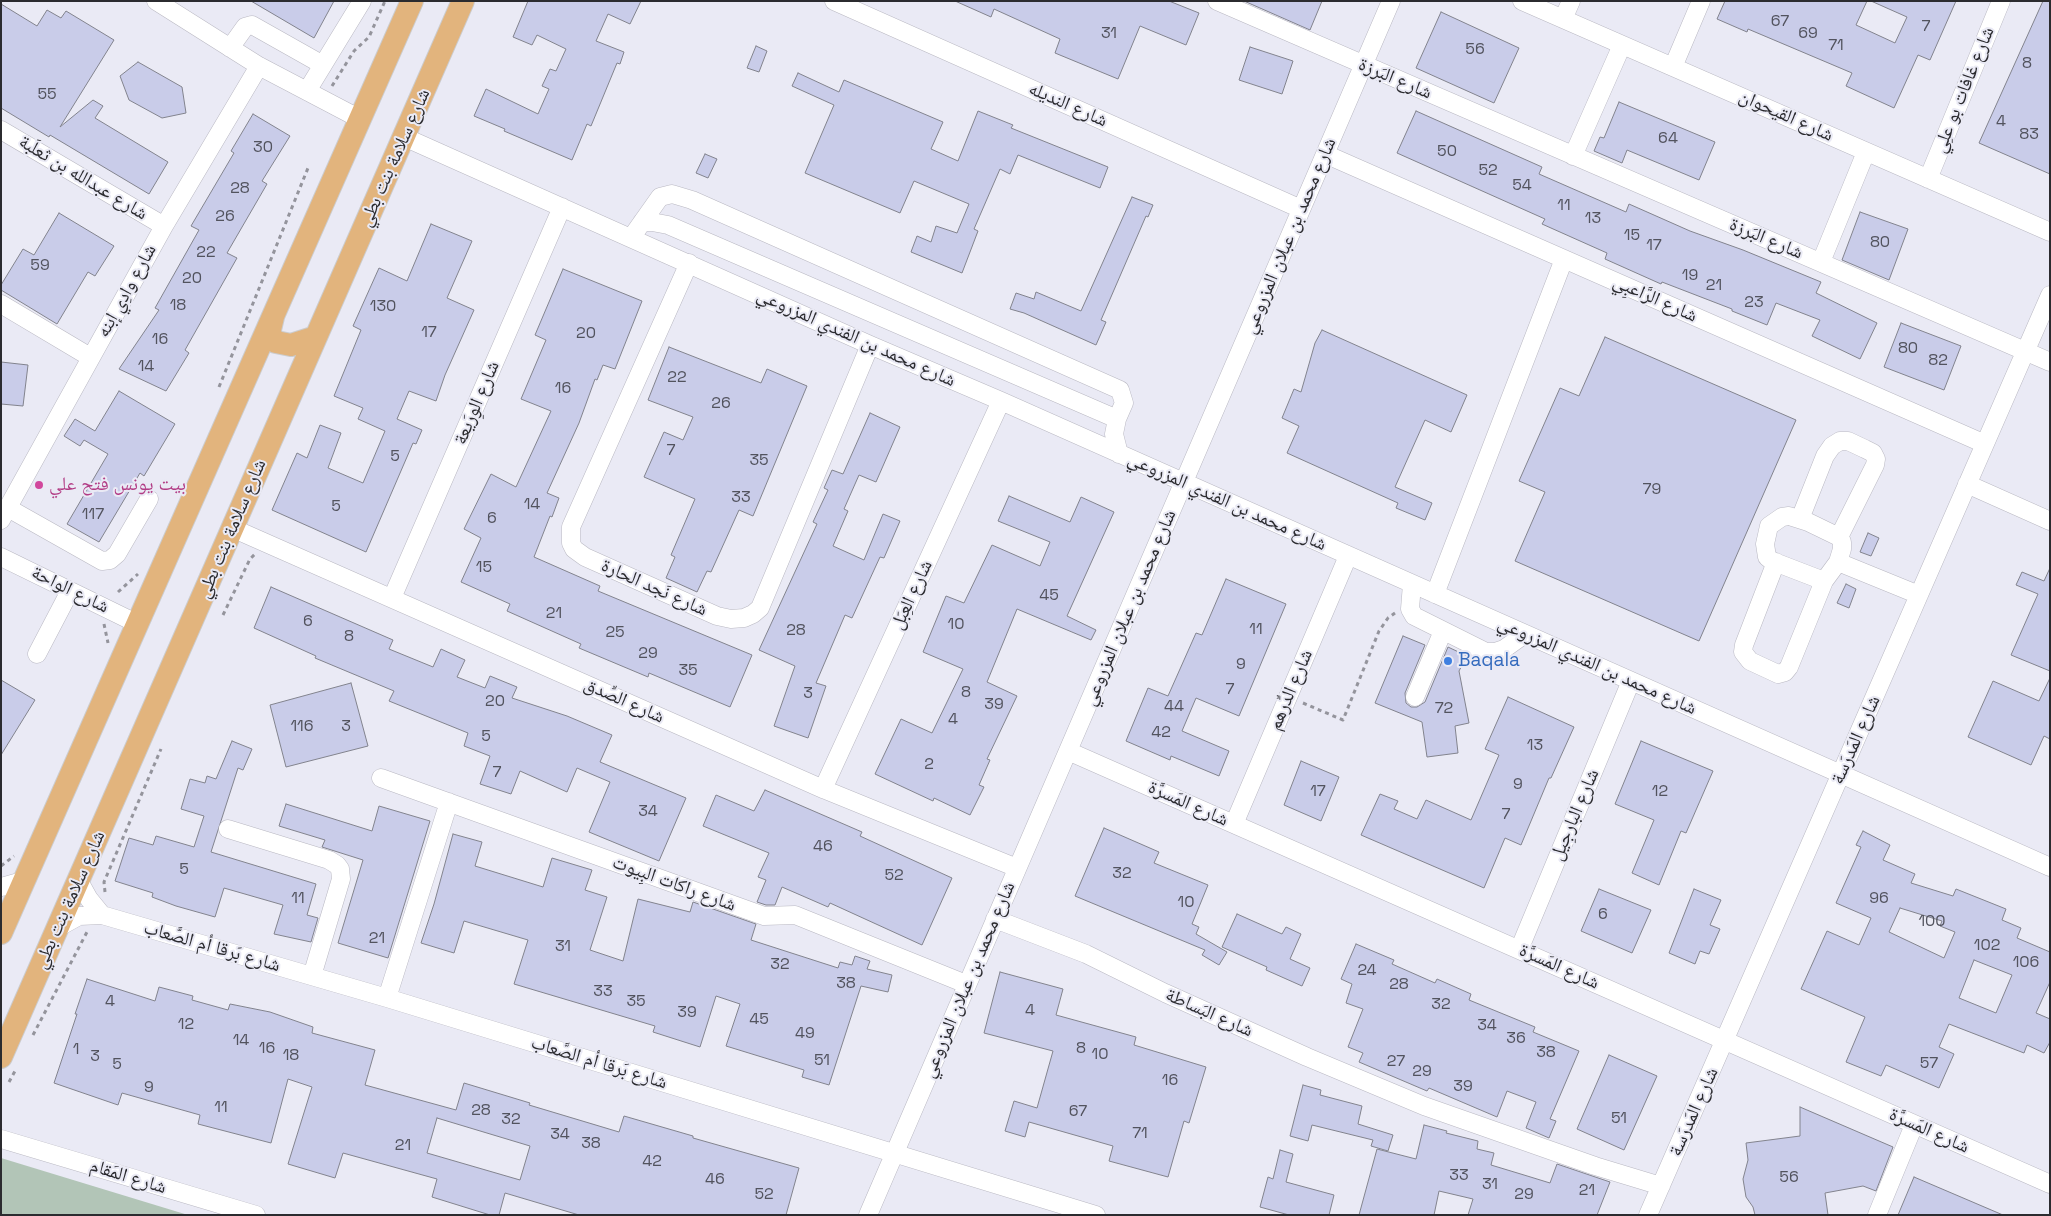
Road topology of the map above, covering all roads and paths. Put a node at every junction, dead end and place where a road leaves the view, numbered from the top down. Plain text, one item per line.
1 (156, 1) edge
2 (362, 1) edge
3 (385, 1) edge
4 (412, 1) edge
5 (463, 1) edge
6 (834, 1) edge
7 (1218, 1) edge
8 (1391, 1) edge
9 (1522, 1) edge
10 (1571, 1) edge
11 (1701, 1) edge
12 (2000, 1) edge
13 (1563, 19) junction
14 (1622, 45) junction
15 (230, 48) junction
16 (323, 65) junction
17 (259, 66) junction
18 (1364, 66) junction
19 (1673, 66) junction
20 (332, 87) dead end
21 (307, 91) junction
22 (360, 119) junction
23 (1, 130) edge
24 (404, 137) junction
25 (1866, 152) junction
26 (1325, 154) junction
27 (1573, 156) junction
28 (308, 168) dead end
29 (1928, 179) junction
30 (562, 207) junction
31 (1301, 209) junction
32 (642, 222) junction
33 (164, 226) junction
34 (2050, 232) edge
35 (631, 238) junction
36 (1564, 259) junction
37 (1821, 262) junction
38 (689, 263) junction
39 (2050, 295) edge
40 (1, 304) edge
41 (273, 316) junction
42 (316, 337) junction
43 (870, 345) junction
44 (2025, 351) junction
45 (90, 357) junction
46 (2050, 362) edge
47 (216, 394) dead end
48 (1001, 401) junction
49 (1117, 419) junction
50 (1985, 444) junction
51 (1119, 454) junction
52 (1184, 482) junction
53 (1967, 484) junction
54 (149, 499) dead end
55 (4, 514) edge
56 (1800, 519) junction
57 (2050, 521) edge
58 (232, 528) junction
59 (1839, 537) junction
60 (262, 549) dead end
61 (1348, 556) junction
62 (1, 557) edge
63 (1776, 562) junction
64 (1838, 562) junction
65 (141, 565) dead end
66 (1824, 581) junction
67 (1412, 584) junction
68 (70, 591) junction
69 (118, 592) dead end
70 (1435, 594) junction
71 (1919, 595) junction
72 (392, 598) junction
73 (1410, 609) junction
74 (224, 615) dead end
75 (138, 624) junction
76 (1443, 631) junction
77 (1525, 634) junction
78 (37, 654) dead end
79 (1631, 681) junction
80 (1288, 697) junction
81 (1415, 697) dead end
82 (161, 749) dead end
83 (1068, 751) junction
84 (1841, 774) junction
85 (381, 778) dead end
86 (823, 789) junction
87 (449, 802) junction
88 (1234, 824) junction
89 (228, 829) dead end
90 (2050, 866) edge
91 (1017, 868) junction
92 (26, 880) junction
93 (79, 881) junction
94 (1, 888) edge
95 (105, 895) dead end
96 (102, 915) junction
97 (995, 919) junction
98 (59, 927) junction
99 (89, 928) dead end
100 (1, 933) edge
101 (1519, 950) junction
102 (312, 976) junction
103 (966, 984) junction
104 (387, 998) junction
105 (31, 1039) dead end
106 (1725, 1040) junction
107 (7, 1053) edge
108 (9, 1082) dead end
109 (1914, 1125) junction
110 (1, 1138) edge
111 (894, 1153) junction
112 (2050, 1184) edge
113 (1661, 1186) junction
114 (256, 1215) edge
115 (868, 1215) edge
116 (1096, 1215) edge
117 (1648, 1215) edge
118 (1877, 1215) edge

1 - 15 street
2 - 16 street
3 - 20 path
4 - 22 main road
5 - 24 main road, شارع سلامة بنت بطي
6 - 31 street, شارع النديله
7 - 18 street, شارع البَرزة
8 - 18 street, شارع محمد بن عبلان المزروعي
9 - 13 street, شارع القيحوان
10 - 13 street
11 - 19 street
12 - 29 street, شارع غافات بو علِي
13 - 14 street, شارع القيحوان
14 - 19 street, شارع القيحوان
14 - 27 street
15 - 16 street
15 - 17 street
16 - 21 street
17 - 21 street
17 - 33 street, شارع وادِي إبنه
18 - 26 street, شارع محمد بن عبلان المزروعي
18 - 27 street, شارع البَرزة
19 - 25 street, شارع القيحوان
21 - 22 street
22 - 41 main road
23 - 33 street, شارع عبدالله بن ثعلَبة
24 - 30 street, شارع محمد بن الفندي المزروعي
24 - 42 main road, شارع سلامة بنت بطي
25 - 29 street, شارع القيحوان
25 - 37 street, شارع البَرزة
26 - 31 street, شارع محمد بن عبلان المزروعي
26 - 36 street, شارع الرَّاعبِي
27 - 37 street, شارع البَرزة
28 - 47 path
29 - 34 street, شارع القيحوان
30 - 35 street, شارع محمد بن الفندي المزروعي
30 - 72 street, شارع الوِرَيعة
31 - 52 street, شارع محمد بن عبلان المزروعي
32 - 35 street
32 - 49 street
32 - 49 street
33 - 45 street, شارع وادِي إبنه
35 - 38 street, شارع محمد بن الفندي المزروعي
36 - 50 street, شارع الرَّاعبِي
36 - 70 street
37 - 44 street, شارع البَرزة
38 - 43 street, شارع محمد بن الفندي المزروعي
38 - 43 street, شارع نَجد الحارة
39 - 44 street, شارع المَدرَسة
40 - 45 street
41 - 42 main road
41 - 75 main road
42 - 58 main road, شارع سلامة بنت بطي
43 - 48 street, شارع محمد بن الفندي المزروعي
44 - 46 street, شارع البَرزة
44 - 50 street, شارع المَدرَسة
45 - 55 street, شارع وادِي إبنه
48 - 51 street, شارع محمد بن الفندي المزروعي
48 - 86 street, شارع العِبَل
49 - 51 street
50 - 53 street, شارع المَدرَسة
51 - 52 street, شارع محمد بن الفندي المزروعي
52 - 61 street, شارع محمد بن الفندي المزروعي
52 - 83 street, شارع محمد بن عبلان المزروعي
53 - 57 street
53 - 71 street, شارع المَدرَسة
54 - 55 street
56 - 59 street
56 - 59 street
56 - 63 street
58 - 72 street, شارع الصِّدق
58 - 93 main road, شارع سلامة بنت بطي
59 - 64 street
60 - 74 path
61 - 67 street, شارع محمد بن الفندي المزروعي
61 - 80 street, شارع الدِّرهم
62 - 68 street, شارع الواحة
63 - 66 street
63 - 66 street
64 - 66 street
64 - 71 street
65 - 69 path
67 - 70 street, شارع محمد بن الفندي المزروعي
67 - 73 street
68 - 75 street, شارع الواحة
68 - 78 street
70 - 77 street, شارع محمد بن الفندي المزروعي
71 - 84 street, شارع المَدرَسة
72 - 86 street, شارع الصِّدق
73 - 76 street
73 - 80 path
75 - 92 main road
76 - 77 street
76 - 81 street
77 - 79 street, شارع محمد بن الفندي المزروعي
79 - 84 street, شارع محمد بن الفندي المزروعي
79 - 101 street, شارع البارجِيل
80 - 88 street, شارع الدِّرهم
82 - 95 path
83 - 88 street, شارع المَسرَّة
83 - 91 street, شارع محمد بن عبلان المزروعي
84 - 90 street, شارع محمد بن الفندي المزروعي
84 - 106 street, شارع المَدرَسة
85 - 87 street, شارع راكات البِيوت
86 - 91 street, شارع الصِّدق
87 - 103 street, شارع راكات البِيوت
87 - 104 street
88 - 101 street, شارع المَسرَّة
89 - 102 street
91 - 97 street, شارع محمد بن عبلان المزروعي
92 - 94 street
92 - 100 main road
93 - 96 street
93 - 98 main road, شارع سلامة بنت بطي
96 - 98 street, شارع بَرقا أم الصَّعاب
96 - 102 street, شارع بَرقا أم الصَّعاب
97 - 103 street, شارع محمد بن عبلان المزروعي
97 - 113 street, شارع البَساطة
98 - 107 main road, شارع سلامة بنت بطي
99 - 105 path
101 - 106 street, شارع المَسرَّة
102 - 104 street, شارع بَرقا أم الصَّعاب
103 - 111 street, شارع محمد بن عبلان المزروعي
104 - 111 street, شارع بَرقا أم الصَّعاب
106 - 109 street, شارع المَسرَّة
106 - 113 street, شارع المَدرَسة
107 - 108 path
109 - 112 street, شارع المَسرَّة
109 - 118 street
110 - 114 street, شارع المَقام
111 - 115 street, شارع محمد بن عبلان المزروعي
111 - 116 street, شارع بَرقا أم الصَّعاب
113 - 117 street, شارع المَدرَسة

